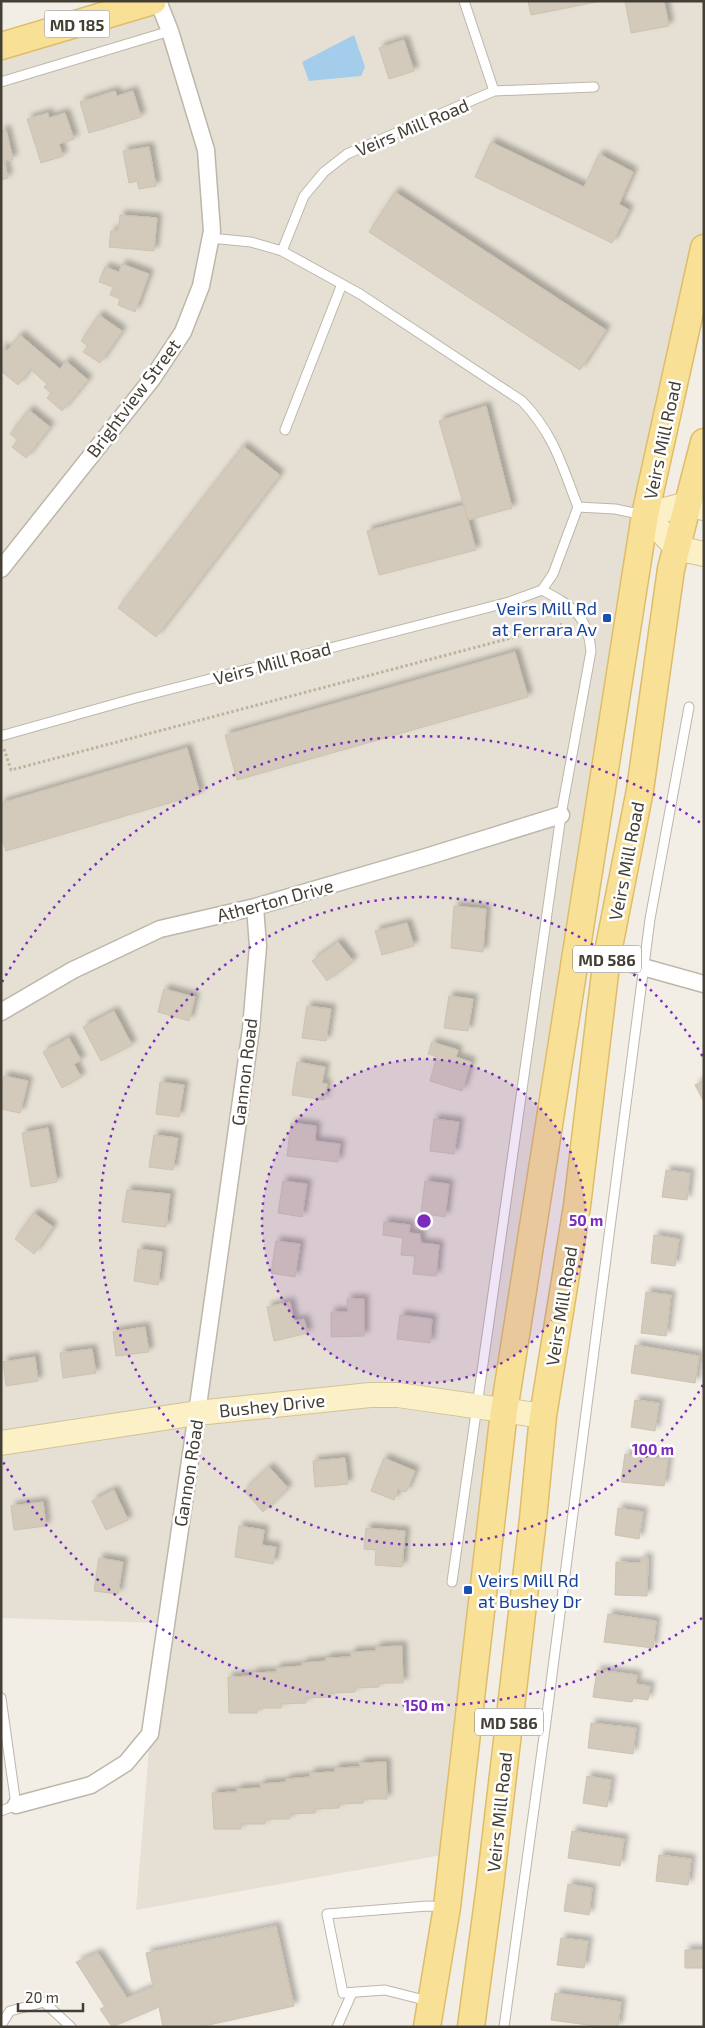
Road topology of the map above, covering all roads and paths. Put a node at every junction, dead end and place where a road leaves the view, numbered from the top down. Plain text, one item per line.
1 (153, 1) edge
2 (158, 1) edge
3 (464, 1) edge
4 (170, 31) junction
5 (1, 46) edge
6 (1, 82) edge
7 (594, 87) dead end
8 (494, 91) junction
9 (210, 238) junction
10 (704, 248) edge
11 (282, 251) junction
12 (342, 284) junction
13 (284, 430) dead end
14 (704, 442) edge
15 (695, 506) edge
16 (578, 507) junction
17 (645, 515) junction
18 (677, 548) junction
19 (704, 554) edge
20 (2, 565) edge
21 (542, 590) junction
22 (564, 624) dead end
23 (689, 707) dead end
24 (2, 736) edge
25 (561, 815) junction
26 (255, 907) junction
27 (608, 956) junction
28 (644, 968) junction
29 (704, 984) edge
30 (1, 1012) edge
31 (477, 1407) junction
32 (504, 1411) junction
33 (198, 1413) junction
34 (543, 1416) junction
35 (1, 1443) edge
36 (452, 1582) dead end
37 (1, 1698) edge
38 (8, 1808) edge
39 (447, 1907) junction
40 (352, 1993) junction
41 (429, 2014) edge
42 (1, 2025) edge
43 (71, 2027) edge
44 (337, 2027) edge
45 (471, 2027) edge
46 (504, 2027) edge

1 - 5 main road, MD 185
2 - 4 street, Brightview Street
3 - 8 lane
4 - 6 lane
4 - 9 street, Brightview Street
7 - 8 lane, Veirs Mill Road
8 - 11 lane, Veirs Mill Road
9 - 11 lane
9 - 20 street, Brightview Street
10 - 17 main road, Veirs Mill Road / MD 586
11 - 12 lane
12 - 13 lane
12 - 16 lane
14 - 15 main road, Veirs Mill Road / MD 586
15 - 17 street
15 - 18 main road, Veirs Mill Road / MD 586
16 - 17 lane, Veirs Mill Road
16 - 21 lane
17 - 18 street
17 - 32 main road, Veirs Mill Road / MD 586
18 - 19 street
18 - 27 main road, Veirs Mill Road / MD 586
21 - 24 lane, Veirs Mill Road
21 - 25 lane
22 - 24 path
23 - 28 lane, Veirs Mill Road
25 - 26 street, Atherton Drive
25 - 31 lane
26 - 30 street, Atherton Drive
26 - 33 street, Gannon Road
27 - 28 street
27 - 34 main road, Veirs Mill Road / MD 586
28 - 29 street
28 - 46 lane, Veirs Mill Road
31 - 32 street, Bushey Drive
31 - 33 street, Bushey Drive
31 - 36 lane
32 - 34 street, Bushey Drive
32 - 39 main road, Veirs Mill Road / MD 586
33 - 35 street, Bushey Drive
33 - 38 street, Gannon Road
34 - 45 main road, Veirs Mill Road / MD 586
37 - 38 lane
39 - 40 lane
39 - 41 main road, Veirs Mill Road / MD 586
40 - 41 lane
40 - 44 lane
42 - 43 lane

